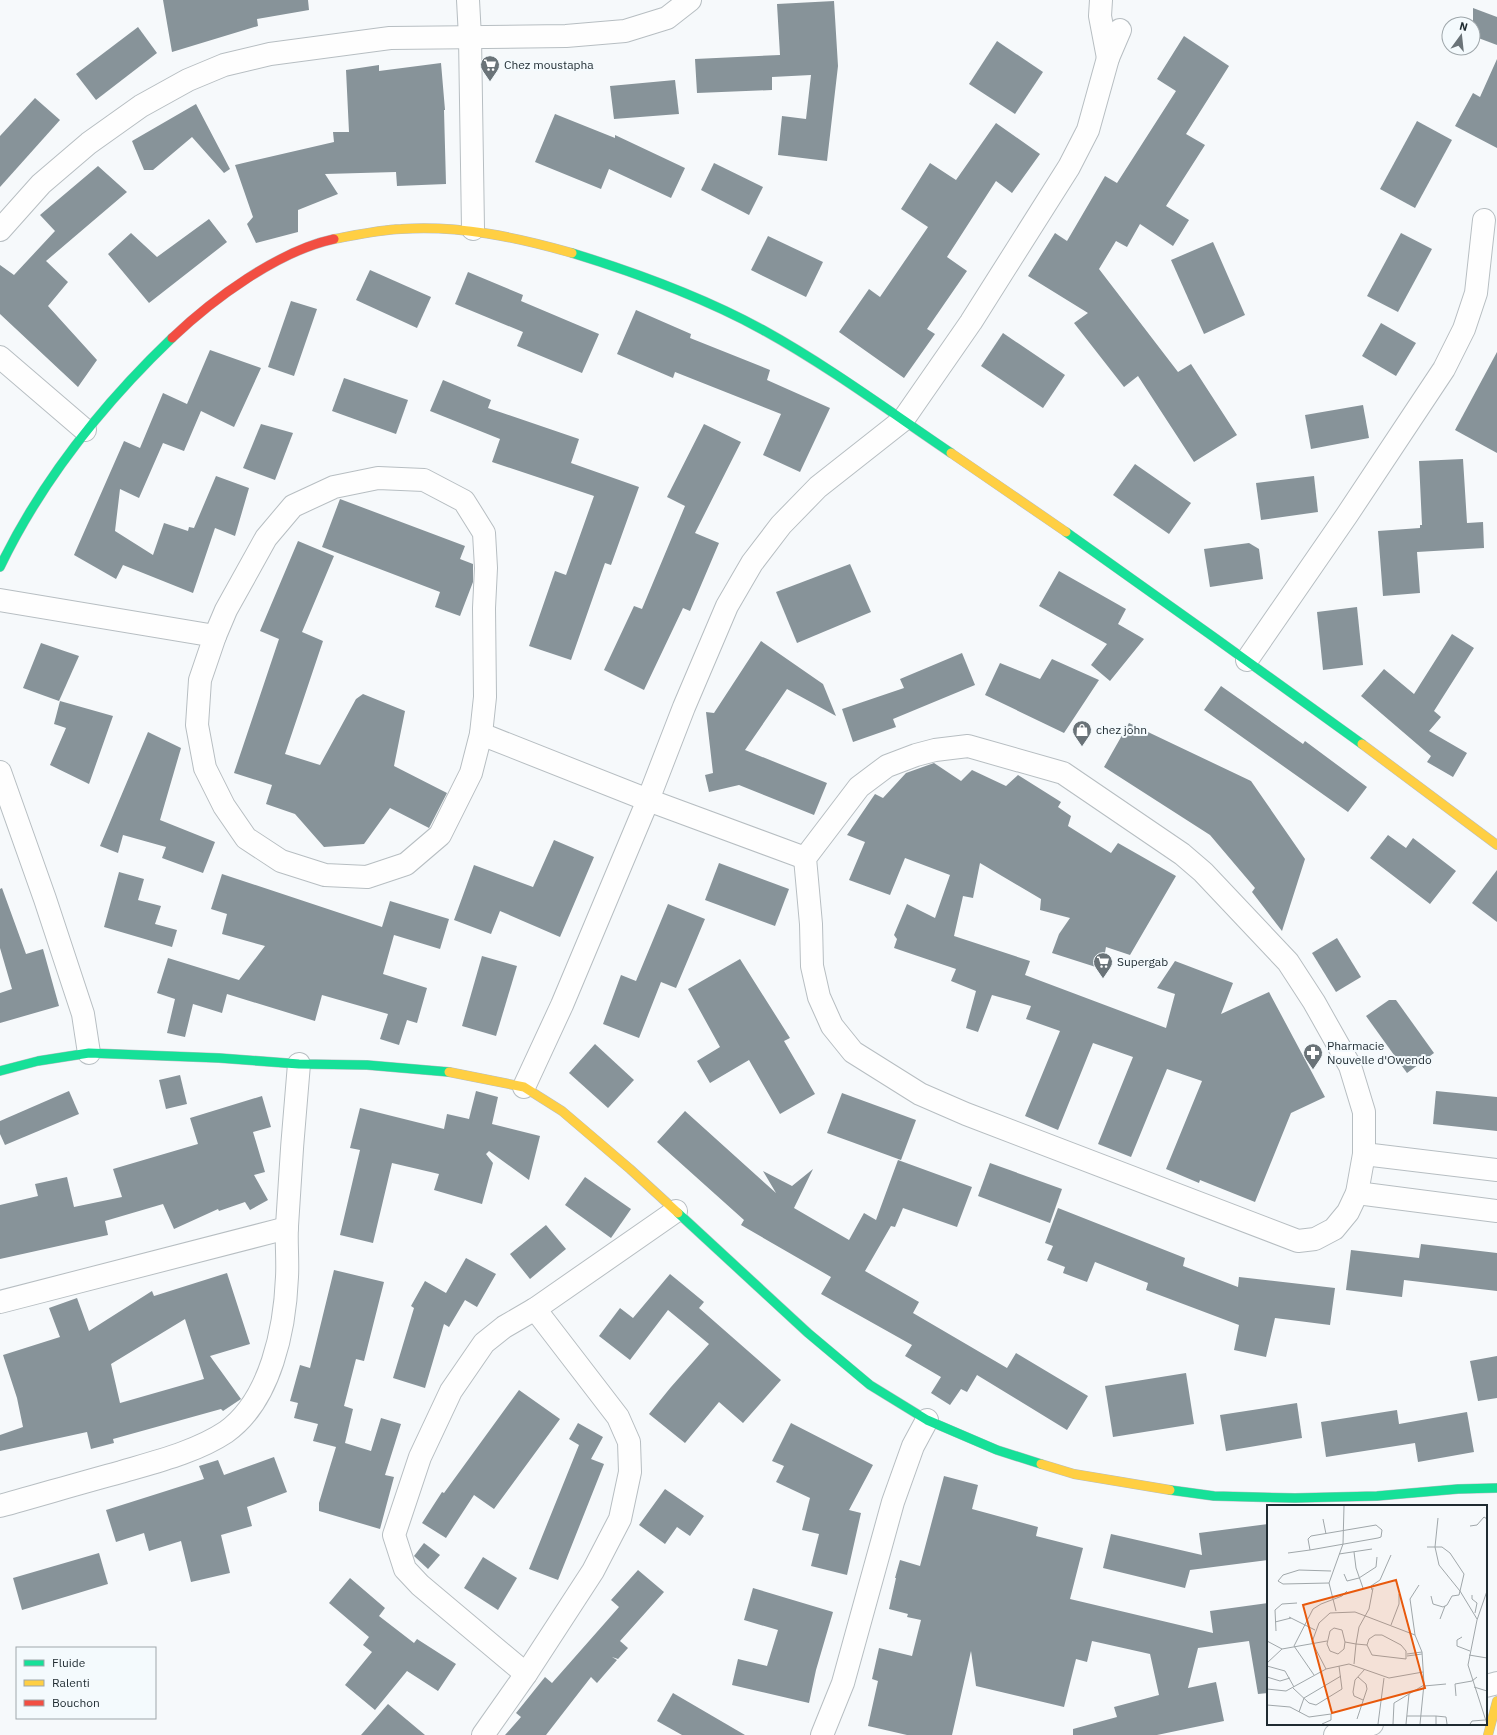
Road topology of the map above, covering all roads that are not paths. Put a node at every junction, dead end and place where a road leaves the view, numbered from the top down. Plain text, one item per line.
1 (468, 0) edge
2 (690, 0) edge
3 (1101, 0) edge
4 (1120, 30) dead end
5 (470, 37) junction
6 (1108, 58) junction
7 (1484, 220) dead end
8 (0, 230) edge
9 (473, 230) junction
10 (0, 357) edge
11 (903, 420) junction
12 (85, 430) junction
13 (0, 567) edge
14 (0, 600) edge
15 (214, 636) junction
16 (1248, 660) junction
17 (481, 734) junction
18 (0, 772) edge
19 (648, 800) junction
20 (1497, 845) edge
21 (805, 858) junction
22 (89, 1053) junction
23 (299, 1064) junction
24 (0, 1071) edge
25 (524, 1087) junction
26 (1364, 1154) junction
27 (1497, 1170) edge
28 (1357, 1193) junction
29 (676, 1211) junction
30 (1497, 1212) edge
31 (286, 1228) junction
32 (0, 1302) edge
33 (535, 1309) junction
34 (927, 1420) junction
35 (1497, 1488) edge
36 (0, 1506) edge
37 (526, 1674) junction
38 (1497, 1683) edge
39 (1487, 1686) edge
40 (1496, 1708) edge
41 (1369, 1725) edge
42 (483, 1735) edge
43 (822, 1735) edge
44 (1335, 1735) edge
45 (1488, 1735) edge

1 - 5 street
2 - 5 street
3 - 6 street
4 - 6 street
5 - 8 street
5 - 9 street
6 - 11 street
7 - 16 street
9 - 11 street
9 - 12 street
10 - 12 street
11 - 16 street
11 - 19 street
12 - 13 street
14 - 15 street
15 - 17 street
15 - 17 street
16 - 20 street
17 - 19 street
18 - 22 street
19 - 21 street
19 - 25 street
21 - 26 street
21 - 28 street
22 - 23 street
22 - 24 street
23 - 25 street
23 - 31 street
25 - 29 street
26 - 27 street
26 - 28 street
28 - 30 street
29 - 33 street
29 - 34 street
31 - 32 street
31 - 36 street
33 - 37 street
33 - 37 street
34 - 35 street
34 - 43 street
37 - 42 street
38 - 39 street
40 - 45 street
41 - 44 street

